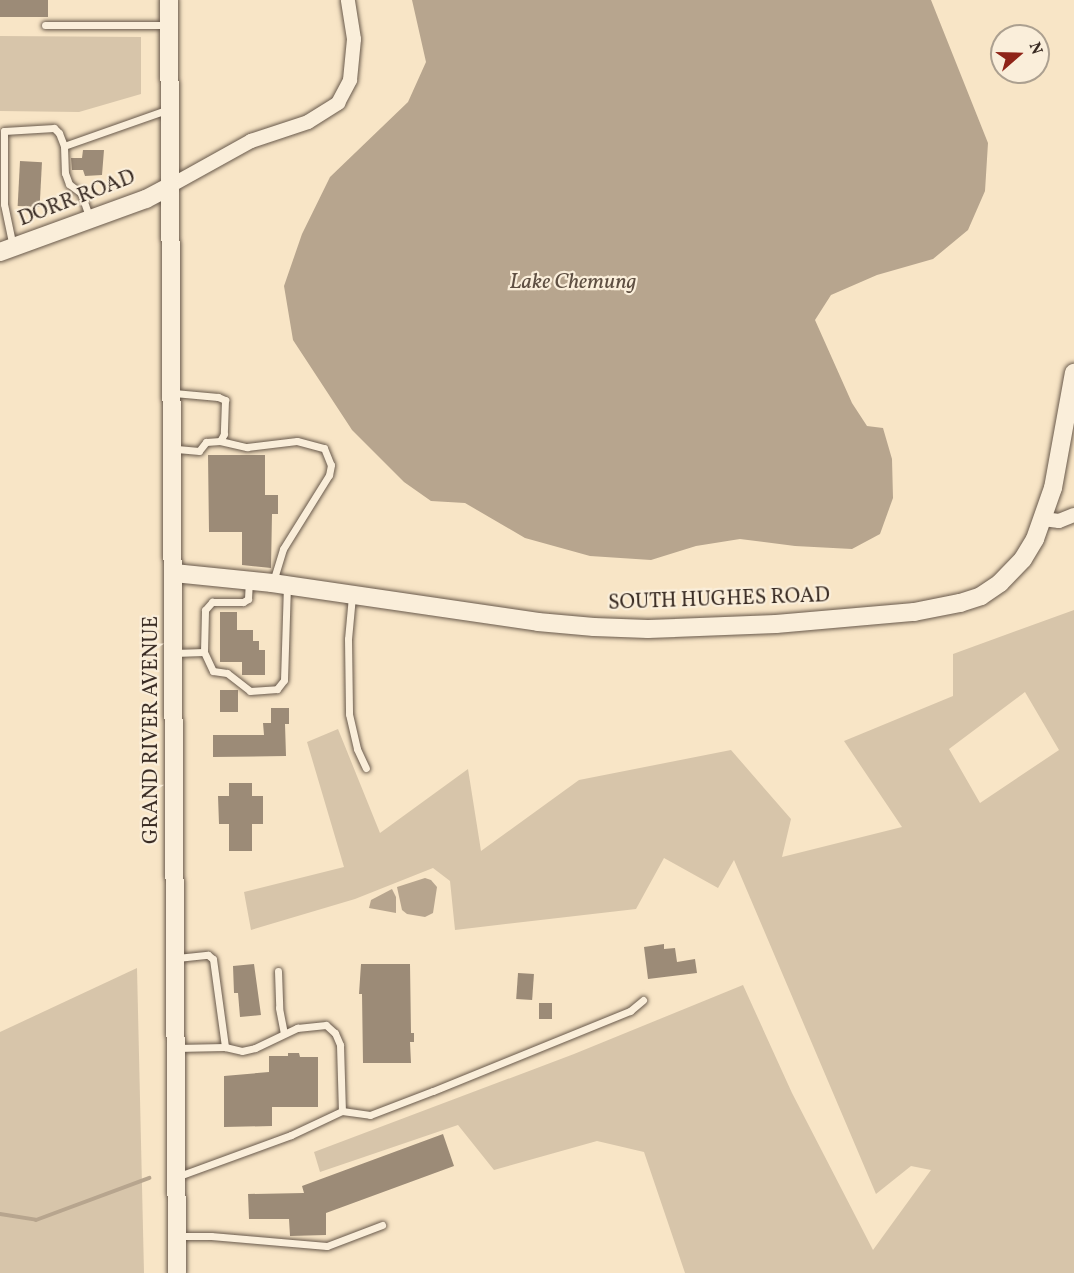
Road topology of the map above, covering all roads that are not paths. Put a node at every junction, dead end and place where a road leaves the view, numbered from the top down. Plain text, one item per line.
1 (169, 0) edge
2 (348, 0) edge
3 (45, 25) dead end
4 (169, 25) junction
5 (169, 108) junction
6 (2, 130) edge
7 (64, 147) junction
8 (170, 186) junction
9 (90, 219) junction
10 (7, 249) edge
11 (1074, 373) edge
12 (171, 393) junction
13 (220, 441) junction
14 (172, 449) junction
15 (1074, 515) edge
16 (1043, 519) junction
17 (174, 573) junction
18 (249, 581) junction
19 (280, 585) junction
20 (352, 596) junction
21 (204, 652) junction
22 (174, 653) junction
23 (366, 768) dead end
24 (175, 958) junction
25 (278, 971) dead end
26 (644, 1000) dead end
27 (284, 1033) junction
28 (225, 1047) junction
29 (176, 1048) junction
30 (342, 1111) junction
31 (176, 1177) junction
32 (382, 1226) dead end
33 (176, 1236) junction
34 (177, 1273) edge

1 - 4 main road, GRAND RIVER AVENUE
2 - 8 street
3 - 4 lane
4 - 5 main road, GRAND RIVER AVENUE
5 - 7 lane
5 - 8 main road, GRAND RIVER AVENUE
6 - 7 lane
6 - 10 lane
7 - 9 lane
8 - 9 main road, DORR ROAD
8 - 12 main road, GRAND RIVER AVENUE
9 - 10 main road, DORR ROAD
11 - 16 main road, SOUTH HUGHES ROAD
12 - 13 lane
12 - 14 main road, GRAND RIVER AVENUE
13 - 14 lane
13 - 19 lane
14 - 17 main road, GRAND RIVER AVENUE
15 - 16 street
16 - 20 main road, SOUTH HUGHES ROAD
17 - 18 main road, SOUTH HUGHES ROAD
17 - 22 main road, GRAND RIVER AVENUE
18 - 19 main road, SOUTH HUGHES ROAD
18 - 21 lane
19 - 20 main road, SOUTH HUGHES ROAD
19 - 21 lane
20 - 23 lane
21 - 22 lane
22 - 24 main road, GRAND RIVER AVENUE
24 - 28 lane
24 - 29 main road, GRAND RIVER AVENUE
25 - 27 lane
26 - 30 lane
27 - 28 lane
27 - 30 lane
28 - 29 lane
29 - 31 main road, GRAND RIVER AVENUE
30 - 31 lane
31 - 33 main road, GRAND RIVER AVENUE
32 - 33 lane
33 - 34 main road, GRAND RIVER AVENUE

